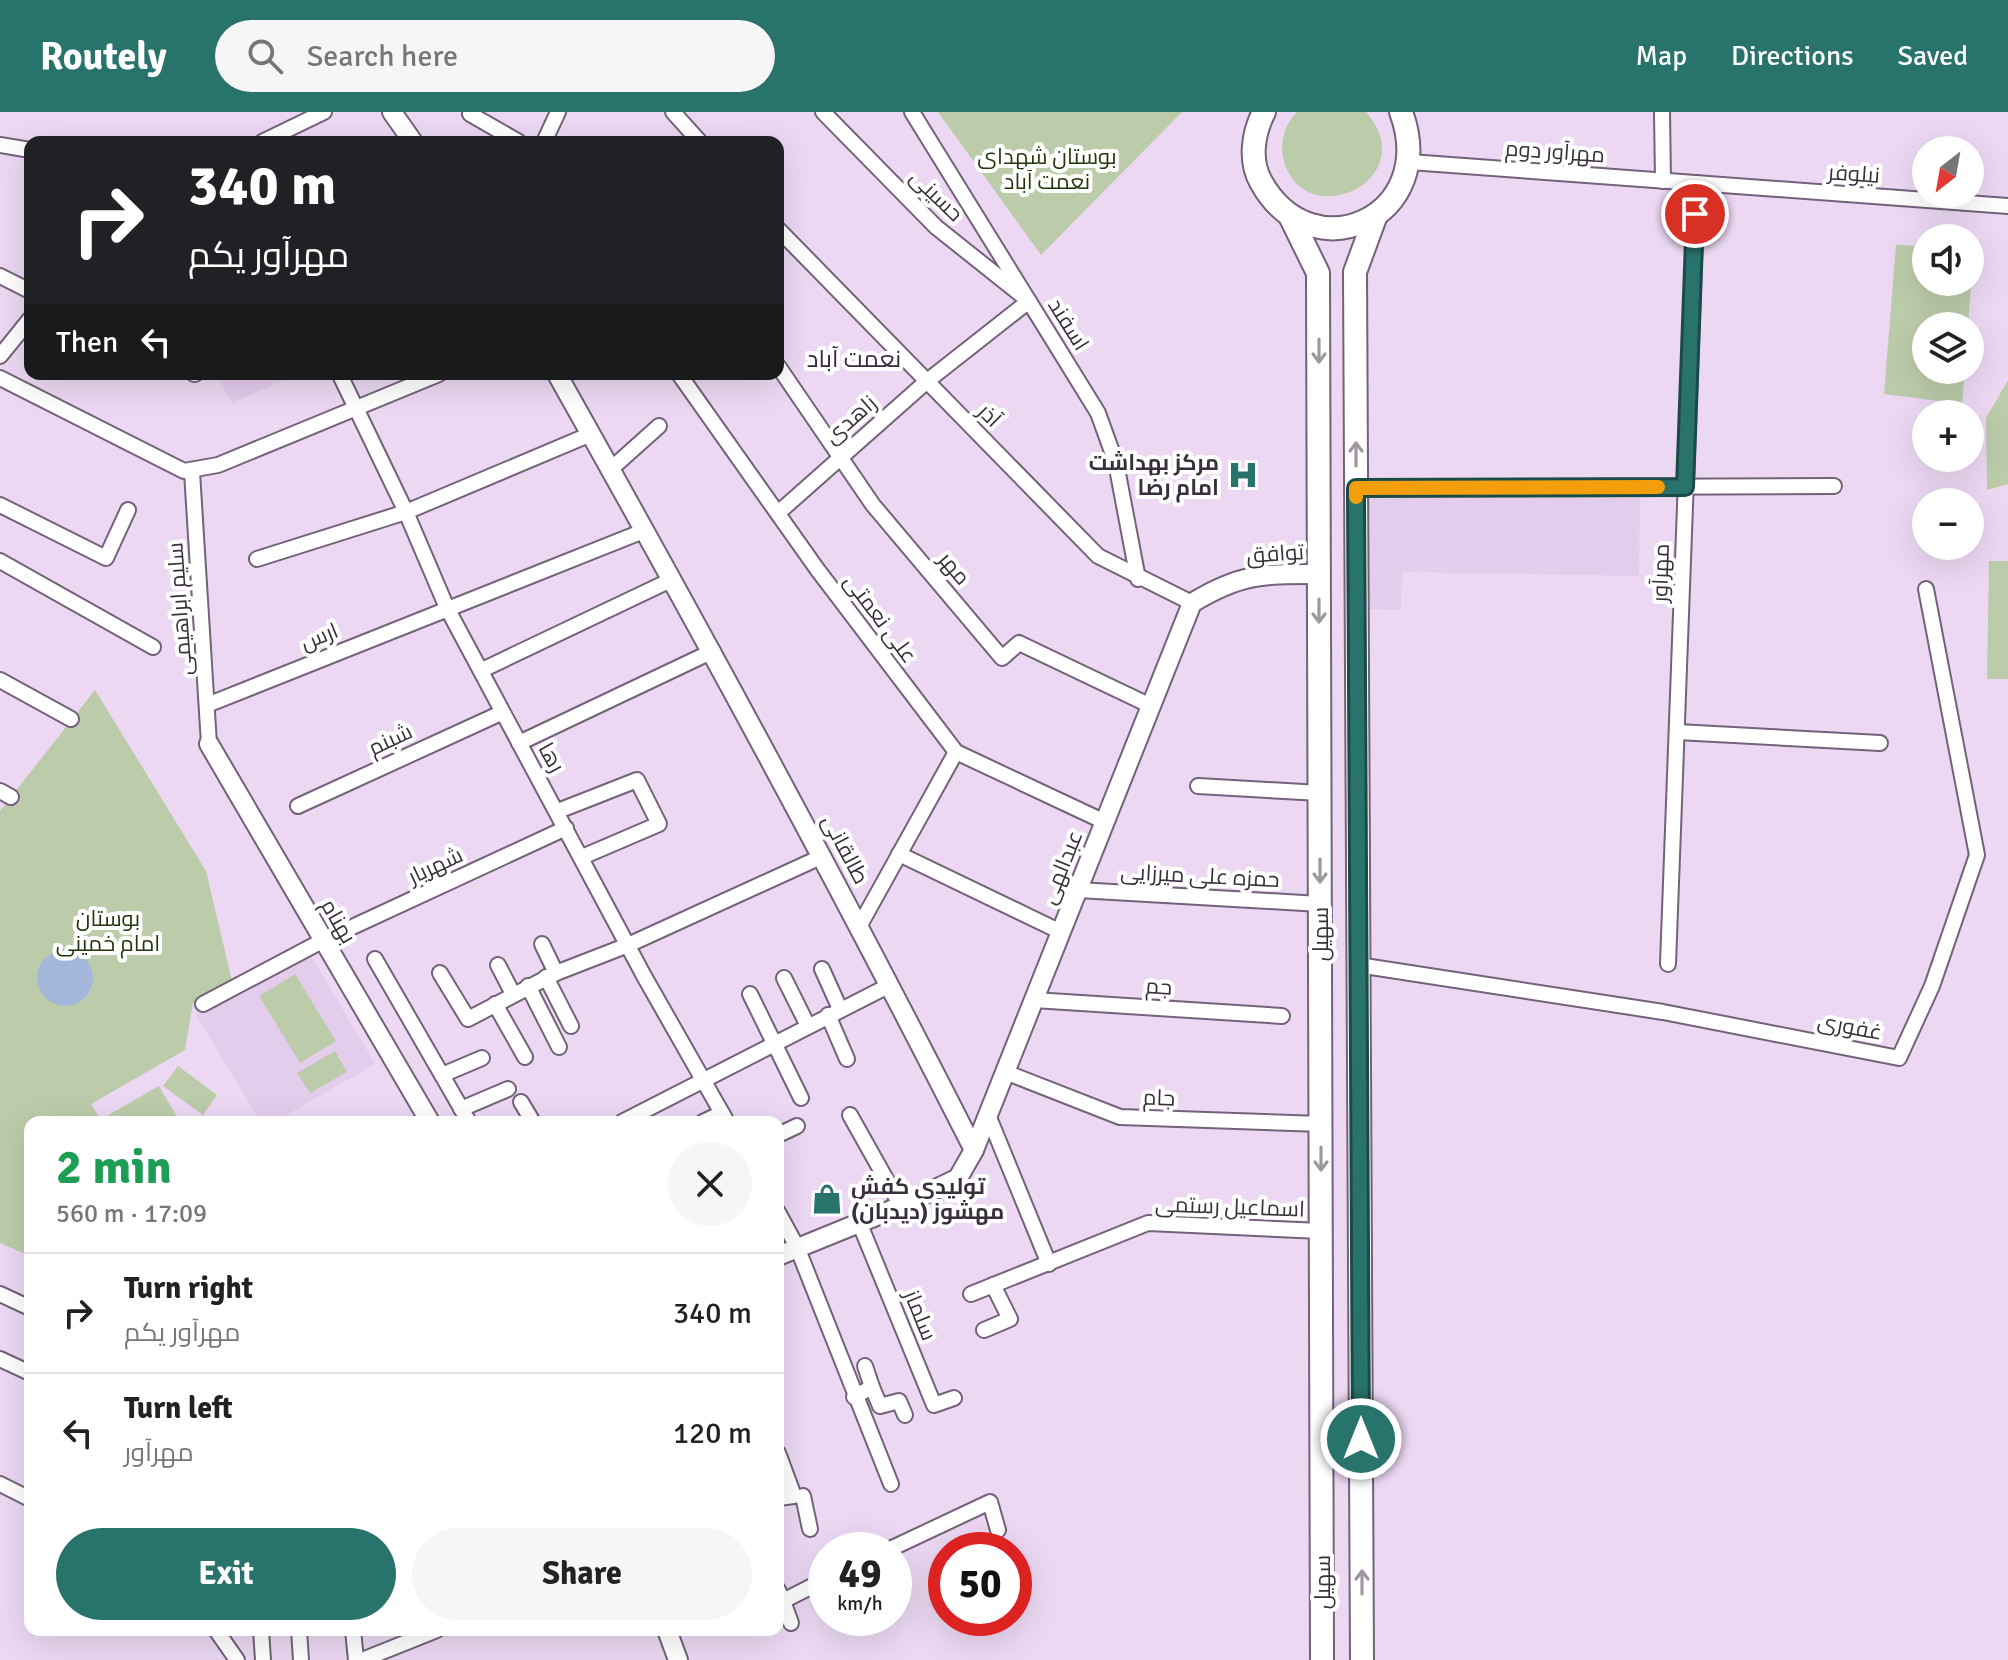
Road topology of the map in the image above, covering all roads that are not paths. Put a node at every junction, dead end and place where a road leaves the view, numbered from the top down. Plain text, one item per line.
1 (324, 112) edge
2 (392, 112) edge
3 (558, 112) edge
4 (673, 112) edge
5 (823, 112) edge
6 (912, 112) edge
7 (1264, 112) edge
8 (1401, 112) edge
9 (1662, 112) edge
10 (470, 114) edge
11 (274, 136) edge
12 (409, 136) edge
13 (508, 136) edge
14 (547, 136) edge
15 (695, 136) edge
16 (0, 145) edge
17 (24, 149) edge
18 (1410, 162) junction
19 (1663, 181) junction
20 (1697, 183) junction
21 (2008, 206) edge
22 (1376, 215) junction
23 (1290, 216) junction
24 (784, 235) edge
25 (0, 276) edge
26 (24, 288) edge
27 (1029, 301) junction
28 (24, 326) edge
29 (0, 356) edge
30 (784, 375) edge
31 (0, 378) edge
32 (343, 380) edge
33 (423, 380) edge
34 (560, 380) edge
35 (683, 380) edge
36 (926, 382) junction
37 (356, 406) junction
38 (659, 426) dead end
39 (591, 434) junction
40 (841, 456) junction
41 (611, 469) junction
42 (188, 471) junction
43 (1834, 486) dead end
44 (1685, 487) junction
45 (1356, 488) junction
46 (0, 505) edge
47 (128, 510) dead end
48 (406, 512) junction
49 (778, 513) junction
50 (646, 530) junction
51 (257, 559) dead end
52 (0, 561) edge
53 (1319, 574) junction
54 (673, 579) junction
55 (1138, 579) junction
56 (1926, 589) dead end
57 (1192, 603) junction
58 (447, 608) junction
59 (153, 647) dead end
60 (713, 651) junction
61 (482, 670) junction
62 (0, 680) edge
63 (207, 705) junction
64 (1151, 706) junction
65 (501, 713) junction
66 (71, 719) dead end
67 (1677, 732) junction
68 (519, 743) junction
69 (1880, 743) dead end
70 (209, 744) joint
71 (956, 752) junction
72 (1198, 786) dead end
73 (1320, 793) junction
74 (298, 806) dead end
75 (558, 811) junction
76 (1105, 822) junction
77 (566, 828) junction
78 (899, 854) junction
79 (823, 856) junction
80 (582, 857) junction
81 (1078, 890) junction
82 (1320, 904) junction
83 (860, 925) junction
84 (1061, 932) junction
85 (322, 941) junction
86 (542, 944) dead end
87 (628, 945) junction
88 (375, 959) dead end
89 (1668, 964) dead end
90 (498, 965) dead end
91 (1358, 965) junction
92 (822, 969) dead end
93 (440, 973) dead end
94 (551, 975) junction
95 (784, 978) dead end
96 (890, 985) junction
97 (528, 986) junction
98 (513, 994) junction
99 (750, 994) dead end
100 (1034, 1000) junction
101 (203, 1004) dead end
102 (495, 1004) junction
103 (834, 1012) junction
104 (1282, 1016) dead end
105 (571, 1026) dead end
106 (808, 1026) junction
107 (774, 1043) junction
108 (559, 1047) dead end
109 (525, 1057) dead end
110 (482, 1058) dead end
111 (847, 1059) dead end
112 (1005, 1072) junction
113 (442, 1075) junction
114 (701, 1081) junction
115 (508, 1089) dead end
116 (801, 1098) dead end
117 (521, 1102) dead end
118 (465, 1115) edge
119 (850, 1115) dead end
120 (988, 1115) junction
121 (420, 1116) edge
122 (529, 1116) edge
123 (647, 1116) edge
124 (723, 1116) edge
125 (1321, 1124) junction
126 (797, 1126) dead end
127 (784, 1132) edge
128 (974, 1150) junction
129 (901, 1206) junction
130 (859, 1222) junction
131 (784, 1223) edge
132 (1321, 1231) junction
133 (797, 1247) junction
134 (784, 1253) edge
135 (1049, 1264) junction
136 (993, 1285) junction
137 (0, 1294) edge
138 (971, 1294) dead end
139 (24, 1305) edge
140 (984, 1330) dead end
141 (0, 1359) edge
142 (865, 1366) dead end
143 (24, 1370) edge
144 (872, 1387) junction
145 (854, 1397) junction
146 (954, 1398) dead end
147 (905, 1415) dead end
148 (784, 1465) edge
149 (0, 1484) edge
150 (891, 1484) dead end
151 (24, 1496) edge
152 (799, 1496) junction
153 (784, 1497) edge
154 (810, 1529) dead end
155 (998, 1530) dead end
156 (912, 1539) edge
157 (808, 1586) edge
158 (784, 1595) edge
159 (784, 1604) edge
160 (791, 1623) dead end
161 (220, 1636) edge
162 (261, 1636) edge
163 (299, 1636) edge
164 (354, 1636) edge
165 (422, 1636) edge
166 (669, 1636) edge
167 (237, 1660) edge
168 (263, 1660) edge
169 (301, 1660) edge
170 (356, 1660) edge
171 (362, 1660) edge
172 (678, 1660) edge
173 (1322, 1660) edge
174 (1362, 1660) edge

1 - 11 street
2 - 12 street
3 - 14 street
4 - 15 street
5 - 27 street, حسینی
6 - 27 street, اسفند
7 - 23 main road, سهیل
8 - 18 main road
9 - 19 street
10 - 13 street
16 - 17 street
18 - 19 street, مهرآور دوم
18 - 22 main road
19 - 20 street, مهرآور دوم
20 - 21 street, نیلوفر
20 - 44 street, مهرآور
22 - 23 main road
45 -> 22 main road, سهیل
23 -> 53 main road, سهیل
24 - 36 street, آذر
25 - 26 street
27 - 36 street, زاهدی
27 - 55 street, اسفند
28 - 29 street
30 - 40 street, مهر
31 - 42 street
32 - 37 street, رها
33 - 37 street
34 - 39 street, طالقانی
35 - 49 street, علی نعمتی
36 - 40 street, زاهدی
36 - 55 street, آذر
37 - 42 street
37 - 48 street, رها
38 - 41 street
39 - 41 street, طالقانی
39 - 48 street
40 - 49 street, زاهدی
40 - 64 street, مهر
41 - 50 street, طالقانی
42 - 63 street, سلیم ابراهیمی
43 - 44 street
44 - 45 street
44 - 67 street, مهرآور
45 - 91 main road, سهیل
46 - 47 street
48 - 51 street
48 - 58 street, رها
49 - 71 street, علی نعمتی
50 - 54 street, طالقانی
50 - 58 street, ارس
52 - 59 street
53 - 57 street, توافق
53 -> 73 main road, سهیل
54 - 60 street, طالقانی
54 - 61 street
55 - 57 street, آذر
56 - 91 street, غفوری
57 - 64 street, عبدالهی
58 - 61 street, رها
58 - 63 street, ارس
60 - 68 street
60 - 79 street, طالقانی
61 - 65 street, رها
62 - 66 street
63 - 70 street, سلیم ابراهیمی
64 - 76 street, عبدالهی
65 - 68 street, رها
65 - 74 street, شبنم
67 - 69 street
67 - 89 street, مهرآور
68 - 75 street, رها
70 - 85 street, بهنام
71 - 76 street, علی نعمتی
71 - 78 street
72 - 73 street
73 -> 82 main road, سهیل
75 - 77 street, رها
75 - 80 street
76 - 81 street, عبدالهی
77 - 80 street, رها
77 - 85 street, شهریار
78 - 83 street
78 - 84 street
79 - 83 street, طالقانی
79 - 87 street
80 - 87 street, رها
81 - 82 street, حمزه علی میرزایی
81 - 84 street, عبدالهی
82 - 125 main road, سهیل
83 - 96 street, طالقانی
84 - 100 street, عبدالهی
85 - 101 street, شهریار
85 - 121 street, بهنام
86 - 94 street
87 - 94 street
87 - 114 street, رها
88 - 113 street
90 - 98 street
174 -> 91 main road, سهیل
92 - 103 street
93 - 102 street
94 - 97 street
94 - 105 street
95 - 106 street
96 - 103 street
96 - 128 street, طالقانی
97 - 98 street
97 - 108 street
98 - 102 street
99 - 107 street
100 - 104 street, جم
100 - 112 street, عبدالهی
102 - 109 street
103 - 106 street
103 - 111 street
106 - 107 street
107 - 114 street
107 - 116 street
110 - 113 street
112 - 120 street, عبدالهی
112 - 125 street, جام
113 - 118 street
114 - 123 street
114 - 124 street, رها
115 - 118 street
117 - 122 street
119 - 129 street
120 - 128 street, عبدالهی
120 - 135 street
125 -> 132 main road, سهیل
126 - 127 street
128 - 129 street
129 - 130 street
130 - 133 street
130 - 146 street, سلماز
131 - 133 street
132 - 135 street, اسماعیل رستمی
132 - 173 main road, سهیل
133 - 134 street
133 - 145 street
135 - 136 street, اسماعیل رستمی
136 - 138 street, اسماعیل رستمی
136 - 140 street
137 - 139 street
141 - 143 street
142 - 144 street
144 - 145 street
144 - 147 street
145 - 150 street
148 - 152 street
149 - 151 street
152 - 153 street
152 - 154 street
155 - 156 street
157 - 158 street
159 - 160 street
161 - 167 street
162 - 168 street
163 - 169 street
164 - 170 street
165 - 171 street
166 - 172 street

